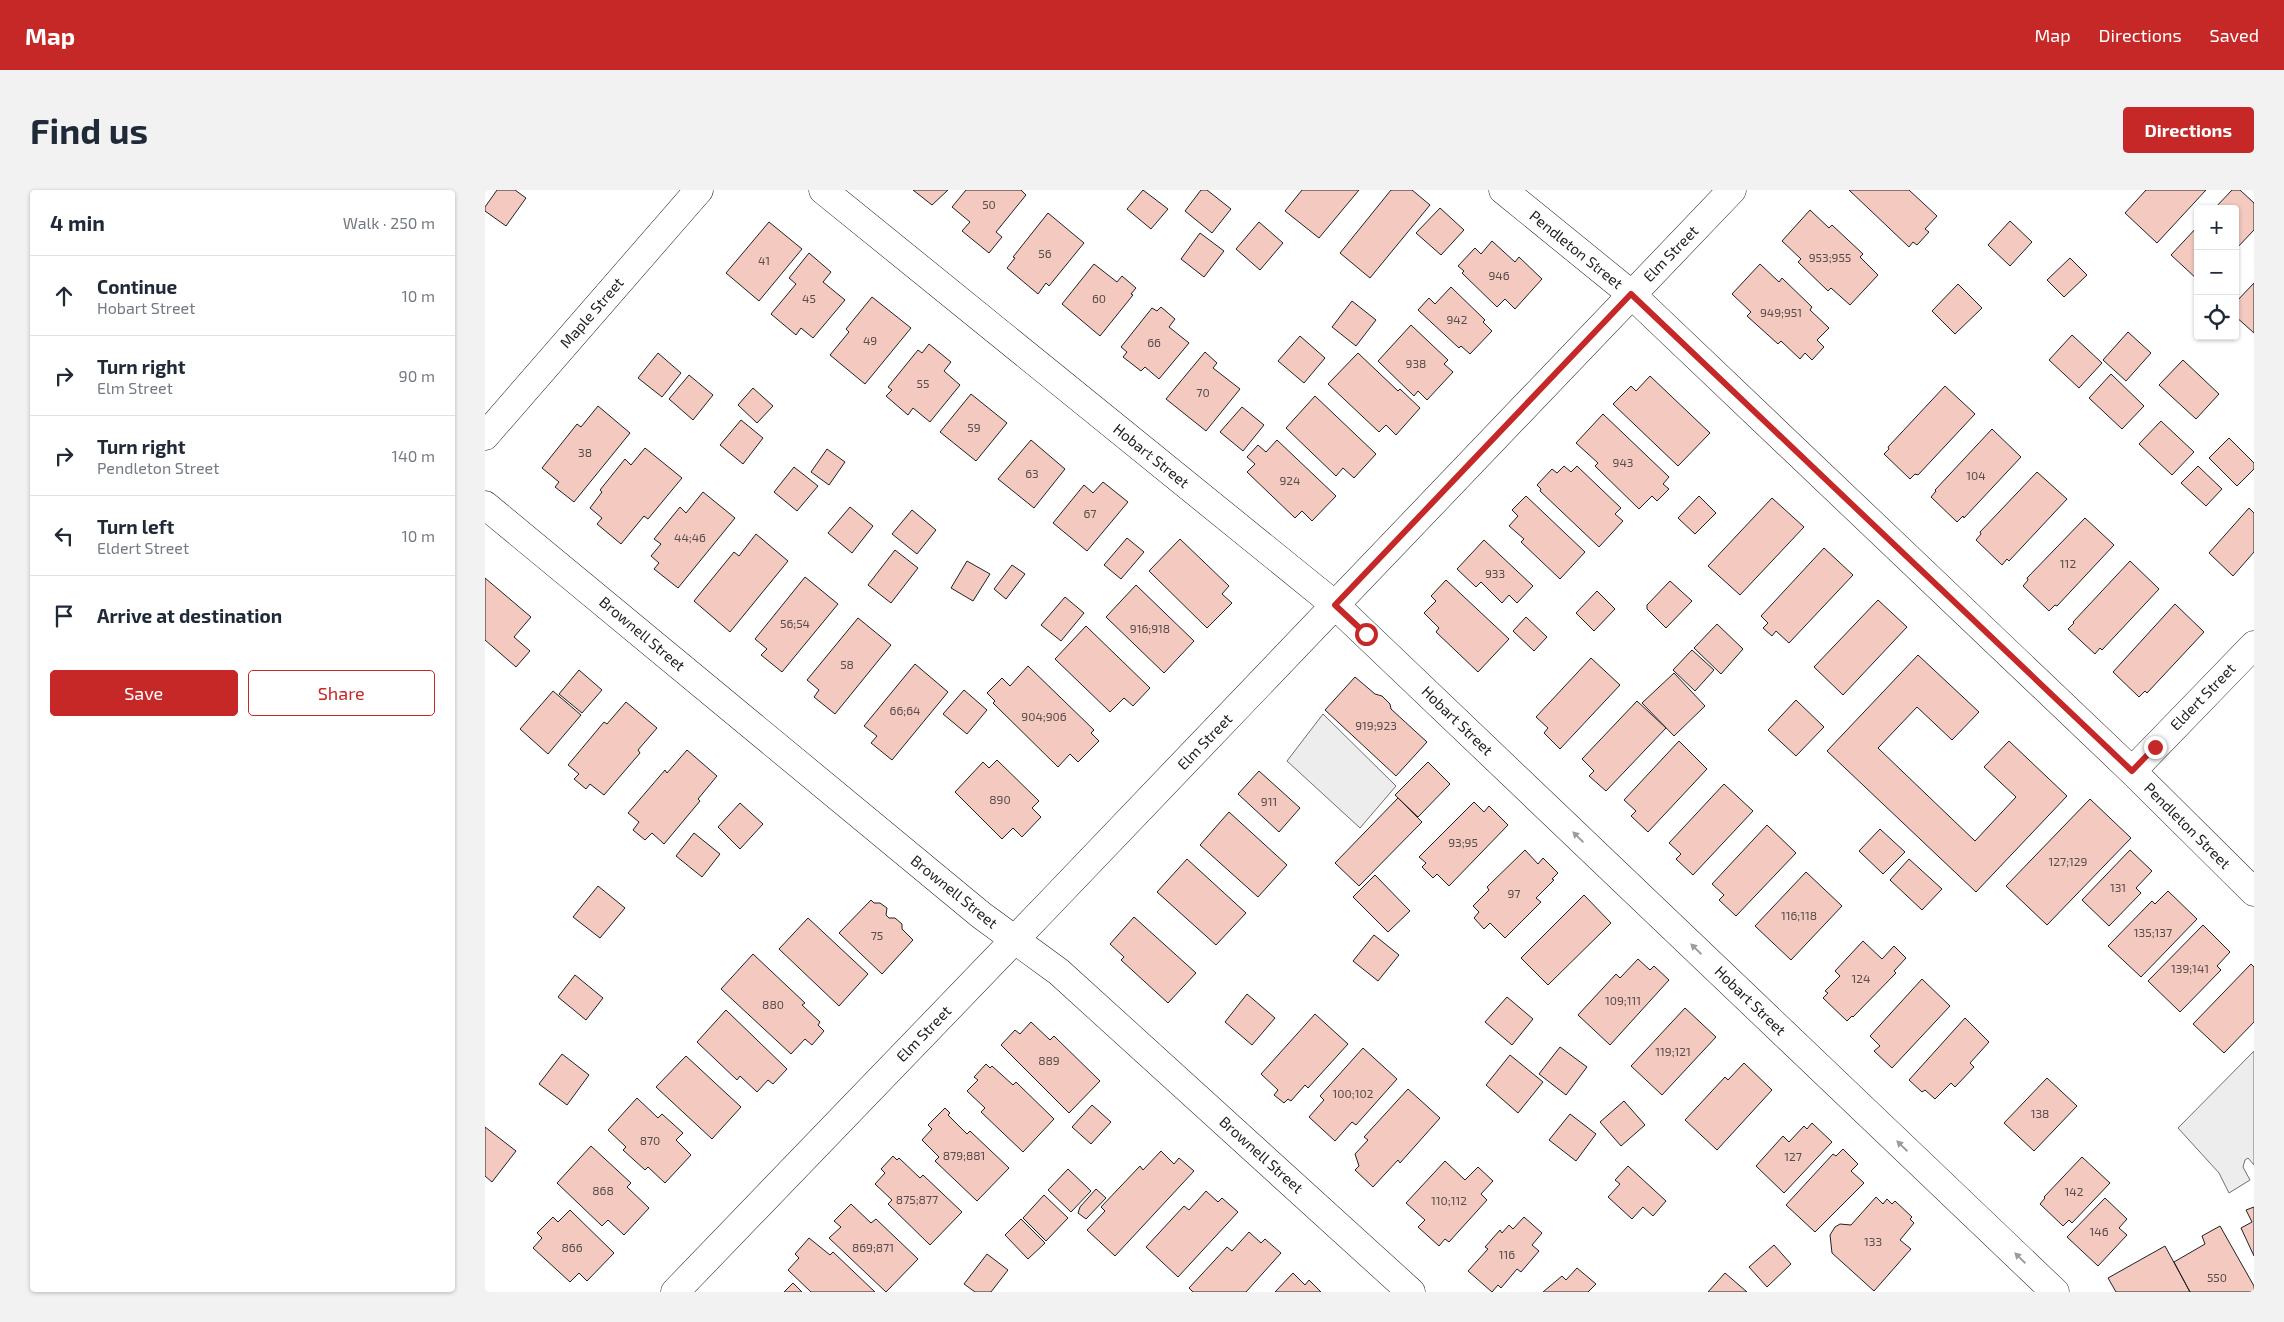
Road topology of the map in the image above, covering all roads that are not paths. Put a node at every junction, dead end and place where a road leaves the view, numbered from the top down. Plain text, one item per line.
1 (699, 190) edge
2 (823, 190) edge
3 (1503, 190) edge
4 (1732, 190) edge
5 (1631, 294) junction
6 (485, 436) edge
7 (485, 504) edge
8 (1335, 605) junction
9 (2254, 645) edge
10 (2132, 771) junction
11 (2254, 892) edge
12 (1015, 940) junction
13 (675, 1292) edge
14 (1411, 1292) edge
15 (2055, 1292) edge

1 - 6 street, Maple Street
2 - 8 street, Hobart Street
3 - 5 street, Pendleton Street
4 - 5 street, Elm Street
5 - 8 street, Elm Street
5 - 10 street, Pendleton Street
7 - 12 street, Brownell Street
8 - 12 street, Elm Street
15 -> 8 street, Hobart Street
9 - 10 street, Eldert Street
10 - 11 street, Pendleton Street
12 - 13 street, Elm Street
12 - 14 street, Brownell Street

